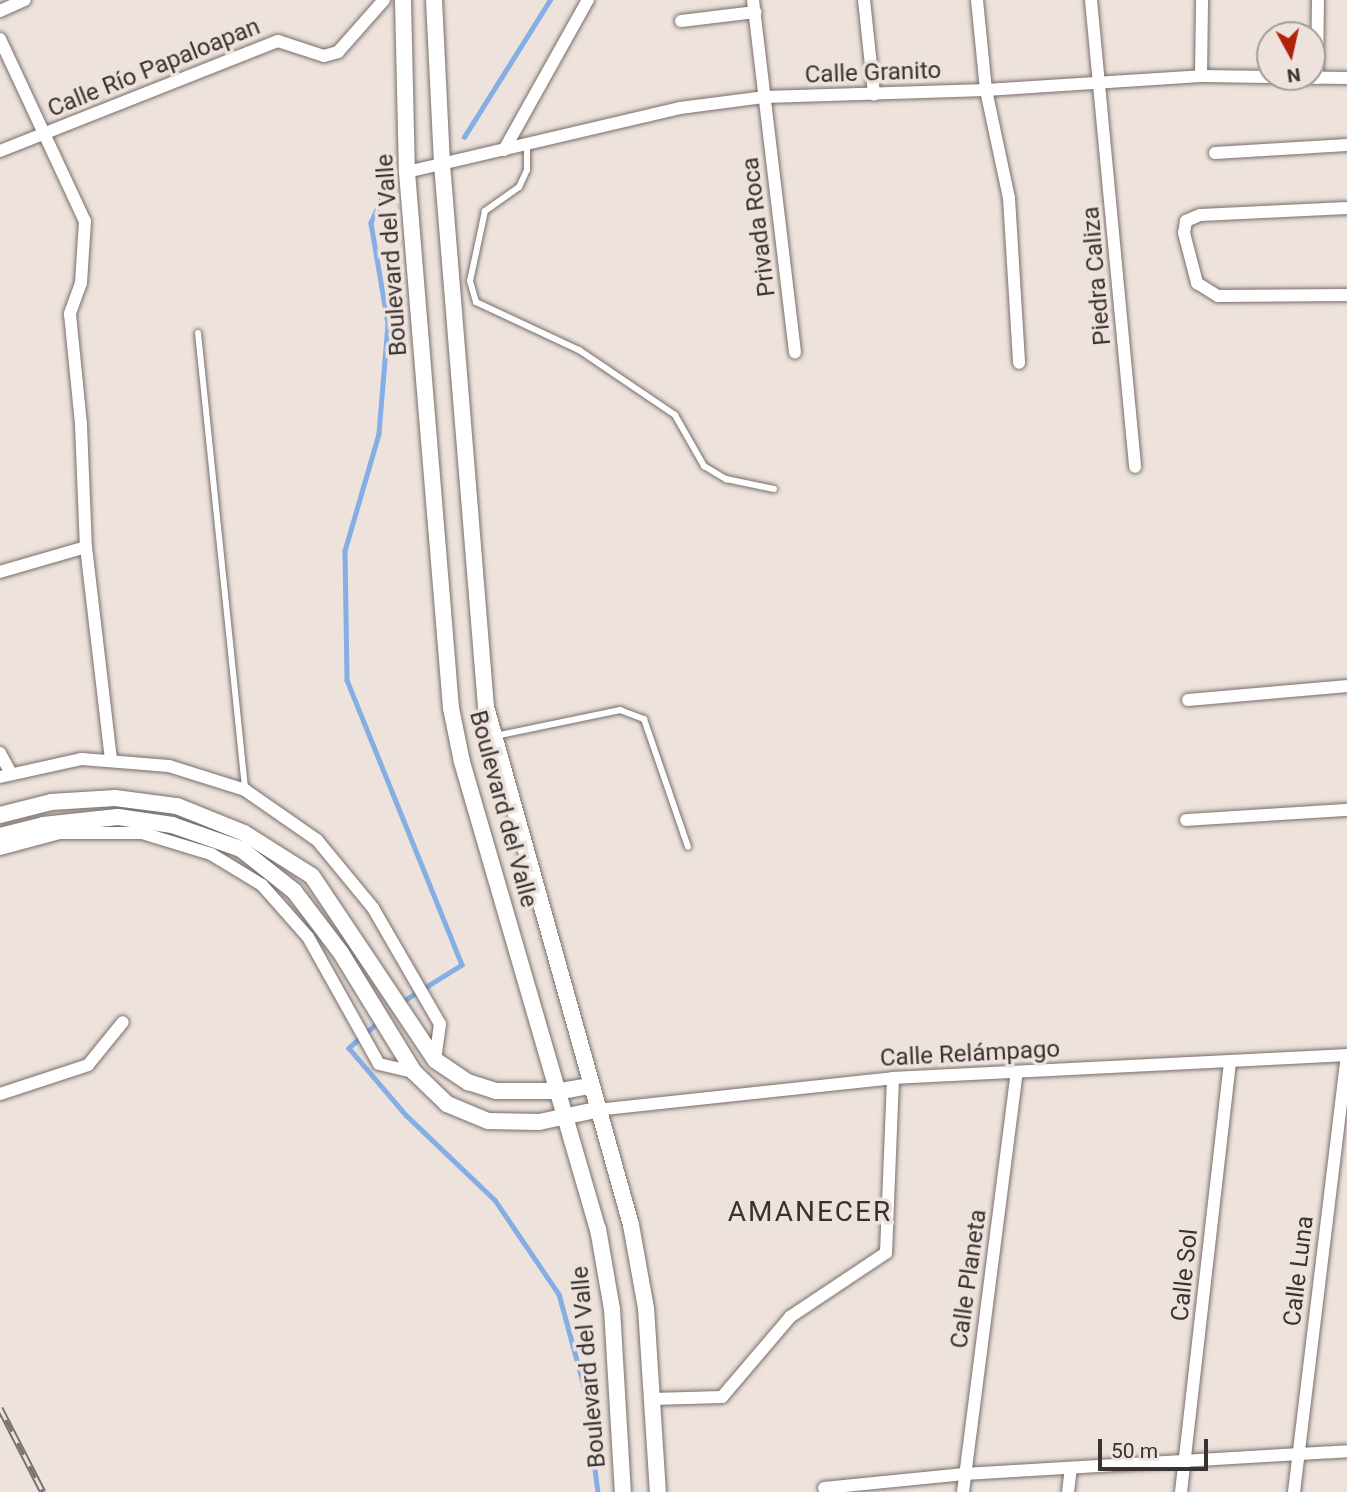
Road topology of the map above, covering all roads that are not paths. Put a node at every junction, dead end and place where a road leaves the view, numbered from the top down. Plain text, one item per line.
1 (25, 0) edge
2 (384, 0) edge
3 (403, 0) edge
4 (434, 0) edge
5 (588, 0) edge
6 (864, 0) edge
7 (977, 0) edge
8 (1091, 0) edge
9 (1202, 0) edge
10 (1318, 0) edge
11 (754, 6) edge
12 (0, 11) edge
13 (681, 21) dead end
14 (1318, 21) edge
15 (0, 39) edge
16 (1201, 76) junction
17 (1256, 77) edge
18 (1326, 78) edge
19 (1347, 78) edge
20 (1100, 82) junction
21 (986, 90) junction
22 (874, 94) junction
23 (765, 97) junction
24 (43, 134) junction
25 (527, 144) junction
26 (1347, 145) edge
27 (504, 150) junction
28 (0, 151) edge
29 (1215, 153) dead end
30 (442, 164) junction
31 (407, 173) junction
32 (1347, 208) edge
33 (1347, 295) edge
34 (198, 333) dead end
35 (795, 353) dead end
36 (1019, 363) dead end
37 (1135, 467) dead end
38 (774, 489) dead end
39 (86, 547) junction
40 (0, 572) edge
41 (1347, 686) edge
42 (1188, 700) dead end
43 (493, 736) junction
44 (0, 753) edge
45 (111, 761) junction
46 (6, 775) edge
47 (245, 790) junction
48 (1347, 810) edge
49 (0, 815) edge
50 (1186, 820) dead end
51 (0, 836) edge
52 (688, 847) dead end
53 (0, 849) edge
54 (122, 1022) dead end
55 (1347, 1055) edge
56 (435, 1060) junction
57 (1230, 1062) junction
58 (414, 1072) junction
59 (1017, 1072) junction
60 (892, 1078) junction
61 (589, 1086) junction
62 (561, 1091) junction
63 (0, 1094) edge
64 (596, 1110) junction
65 (568, 1116) junction
66 (652, 1399) junction
67 (1347, 1451) edge
68 (1298, 1454) junction
69 (1185, 1459) junction
70 (1070, 1468) junction
71 (964, 1474) junction
72 (824, 1488) dead end
73 (623, 1492) edge
74 (658, 1492) edge
75 (963, 1492) edge
76 (1068, 1492) edge
77 (1181, 1492) edge
78 (1294, 1492) edge

1 - 12 street
2 - 24 street, Calle Río Papaloapan
3 - 31 street, Boulevard del Valle
4 - 30 street, Boulevard del Valle
5 - 27 street
6 - 22 street
7 - 21 street
8 - 20 street, Piedra Caliza
9 - 16 street
10 - 14 street
11 - 13 street
11 - 23 street, Privada Roca
15 - 24 street
16 - 17 street, Calle Granito
16 - 20 street, Calle Granito
18 - 19 street, Calle Granito
20 - 21 street, Calle Granito
20 - 37 street, Piedra Caliza
21 - 22 street, Calle Granito
21 - 36 street
22 - 23 street, Calle Granito
23 - 25 street, Calle Granito
23 - 35 street, Privada Roca
24 - 28 street, Calle Río Papaloapan
24 - 39 street
25 - 27 street, Calle Granito
25 - 38 lane
26 - 29 street
27 - 30 street, Calle Granito
30 - 31 street, Calle Granito
30 - 43 street, Boulevard del Valle
31 - 62 street, Boulevard del Valle
32 - 33 street
34 - 47 lane
39 - 40 street
39 - 45 street
41 - 42 street
43 - 52 lane
43 - 61 street, Boulevard del Valle
44 - 46 street
45 - 46 street
45 - 47 street
47 - 56 street
48 - 50 street
49 - 56 street
51 - 58 street
53 - 58 street
54 - 63 street
55 - 57 street, Calle Relámpago
55 - 68 street, Calle Luna
56 - 62 street
57 - 59 street, Calle Relámpago
57 - 69 street, Calle Sol
58 - 65 street
59 - 60 street, Calle Relámpago
59 - 71 street, Calle Planeta
60 - 64 street, Calle Relámpago
60 - 66 street
61 - 62 street
61 - 64 street, Boulevard del Valle
62 - 65 street, Boulevard del Valle
64 - 65 street
64 - 66 street, Boulevard del Valle
65 - 73 street, Boulevard del Valle
66 - 74 street, Boulevard del Valle
67 - 68 street
68 - 69 street
68 - 78 street, Calle Luna
69 - 70 street
69 - 77 street, Calle Sol
70 - 71 street
70 - 76 street
71 - 72 street
71 - 75 street, Calle Planeta

